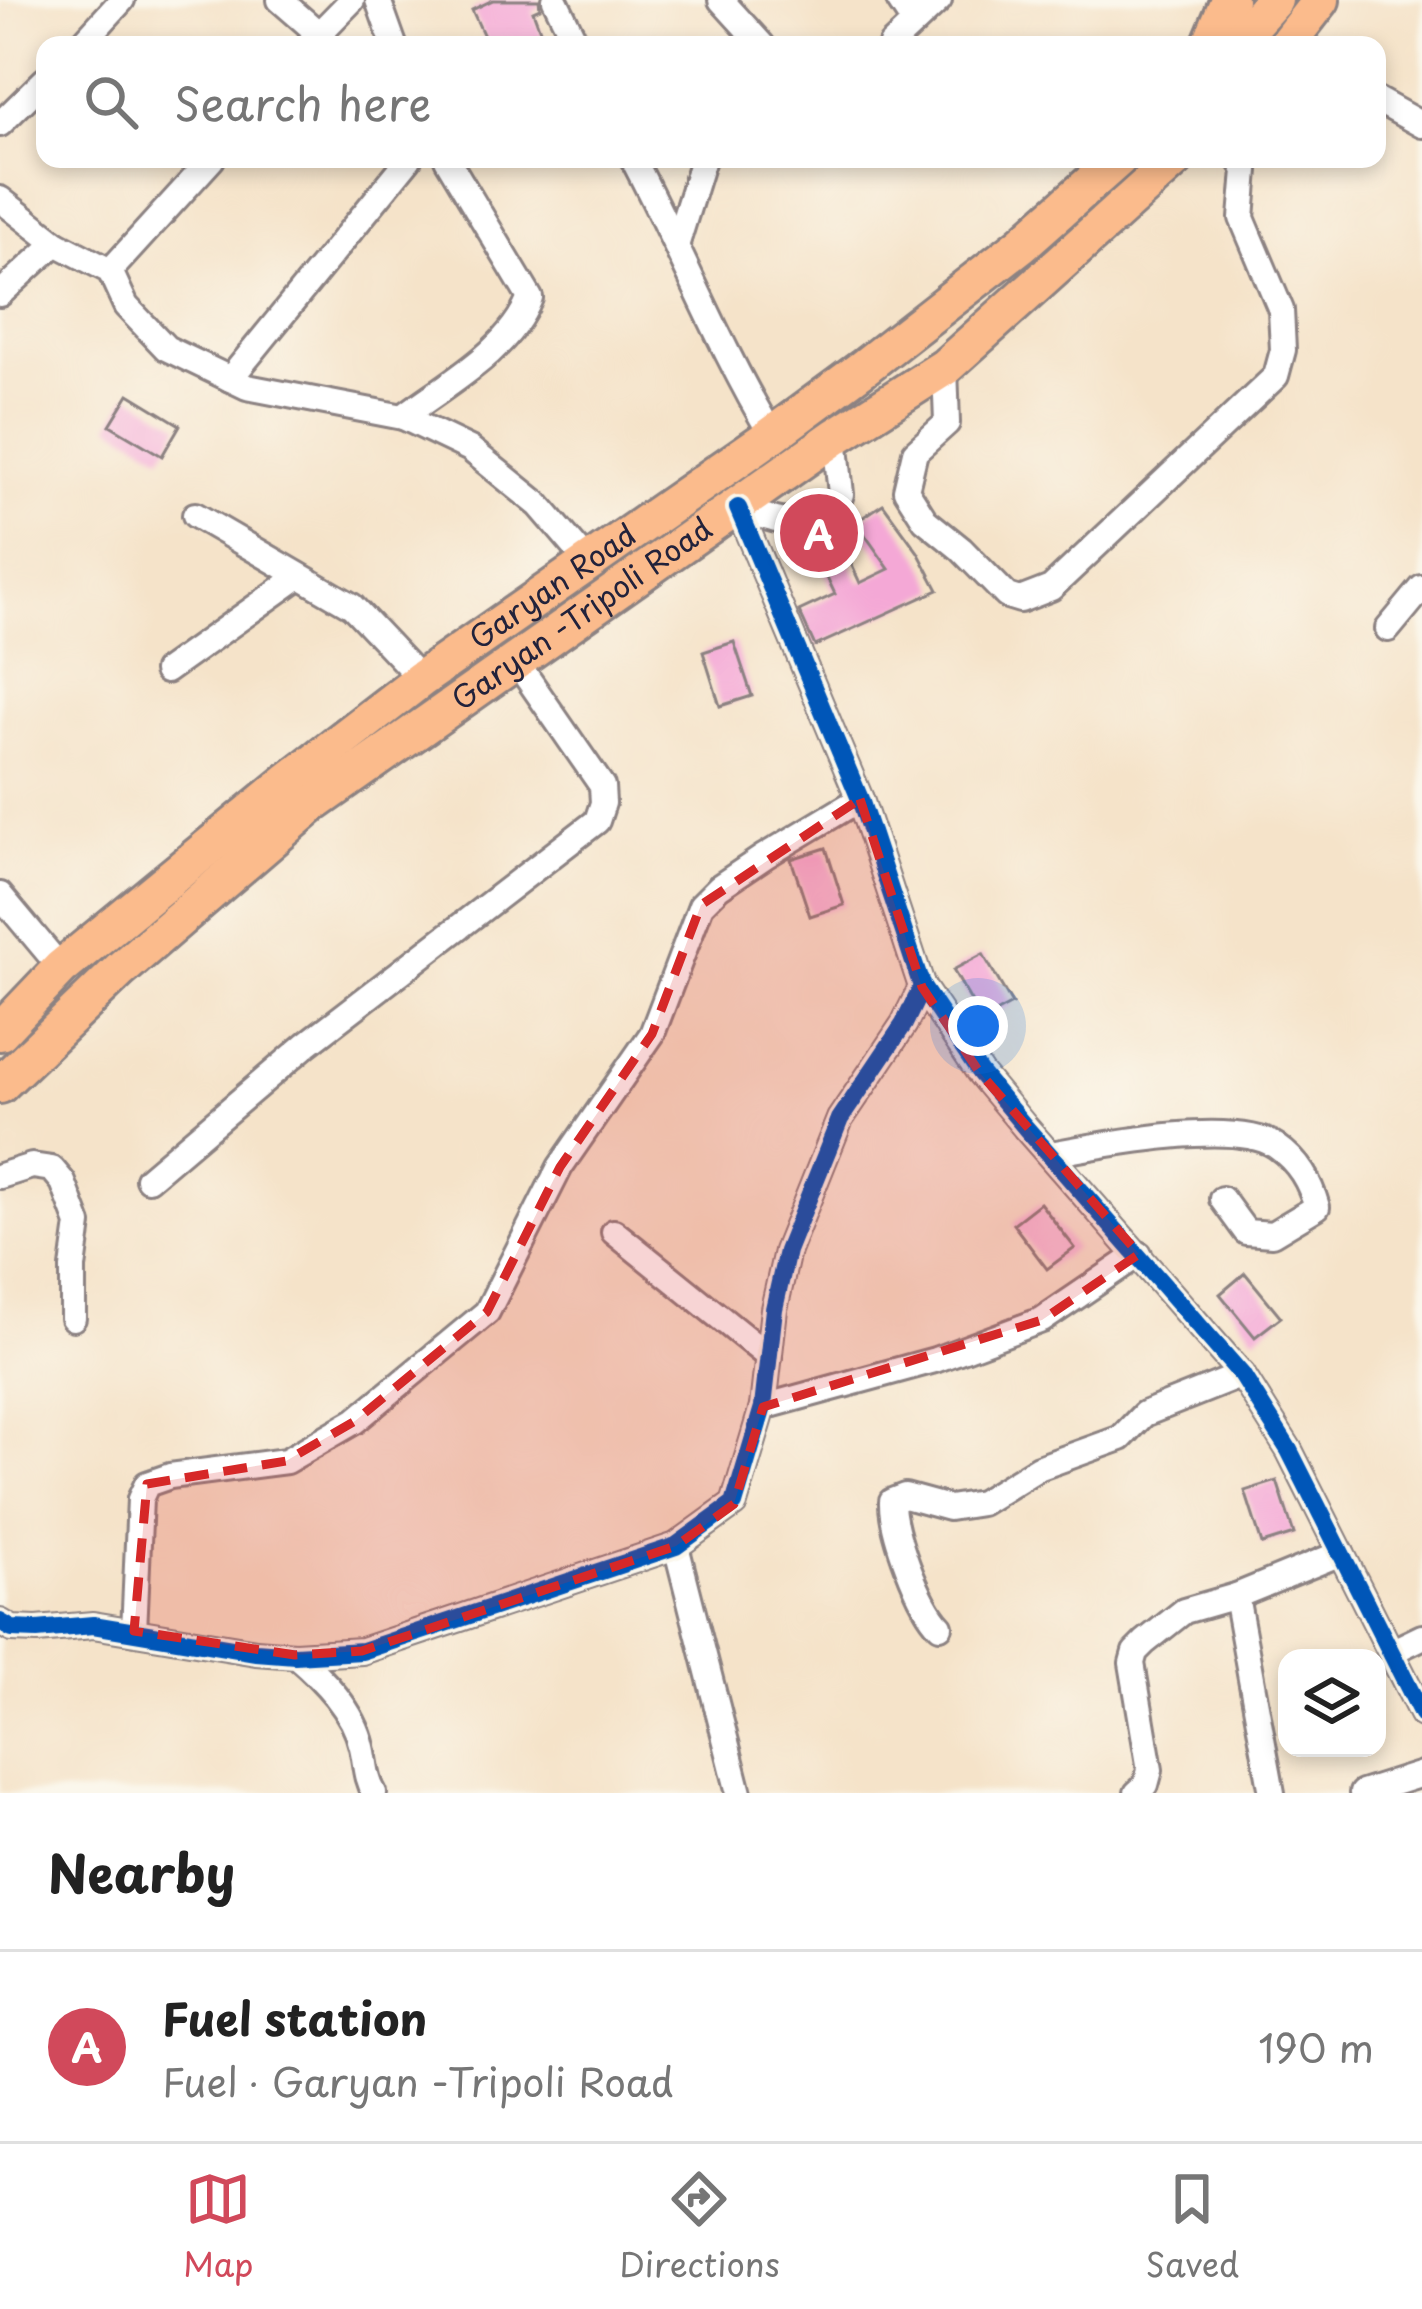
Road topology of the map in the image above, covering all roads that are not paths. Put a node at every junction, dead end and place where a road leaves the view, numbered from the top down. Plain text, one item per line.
1 (122, 0) edge
2 (280, 0) edge
3 (352, 0) edge
4 (378, 0) edge
5 (555, 0) edge
6 (722, 0) edge
7 (899, 0) edge
8 (939, 0) edge
9 (1228, 0) edge
10 (1274, 0) edge
11 (1321, 0) edge
12 (914, 23) junction
13 (89, 36) edge
14 (310, 36) edge
15 (316, 36) edge
16 (391, 36) edge
17 (573, 36) edge
18 (754, 36) edge
19 (900, 36) edge
20 (1214, 36) edge
21 (1241, 36) edge
22 (1293, 36) edge
23 (36, 89) edge
24 (1386, 105) edge
25 (0, 124) edge
26 (1422, 125) edge
27 (204, 168) edge
28 (402, 168) edge
29 (452, 168) edge
30 (638, 168) edge
31 (701, 168) edge
32 (1108, 168) edge
33 (1166, 168) edge
34 (1245, 168) edge
35 (0, 199) edge
36 (56, 243) junction
37 (677, 243) junction
38 (110, 271) junction
39 (0, 294) edge
40 (945, 367) junction
41 (230, 379) junction
42 (404, 418) junction
43 (772, 435) junction
44 (835, 437) junction
45 (738, 508) junction
46 (195, 514) dead end
47 (588, 562) junction
48 (298, 578) junction
49 (1422, 588) edge
50 (1388, 629) dead end
51 (515, 660) junction
52 (166, 670) dead end
53 (421, 679) junction
54 (860, 799) junction
55 (0, 895) edge
56 (61, 968) junction
57 (922, 987) junction
58 (0, 1032) edge
59 (0, 1085) edge
60 (1051, 1154) junction
61 (0, 1176) edge
62 (148, 1179) dead end
63 (1222, 1199) dead end
64 (614, 1232) dead end
65 (1139, 1254) junction
66 (73, 1318) dead end
67 (770, 1357) junction
68 (1242, 1375) junction
69 (763, 1407) junction
70 (676, 1546) junction
71 (1341, 1553) junction
72 (1236, 1596) junction
73 (0, 1622) edge
74 (940, 1626) dead end
75 (134, 1631) junction
76 (1422, 1637) edge
77 (1391, 1652) junction
78 (295, 1655) junction
79 (1422, 1714) edge
80 (1422, 1774) edge
81 (374, 1793) edge
82 (739, 1793) edge
83 (1137, 1793) edge
84 (1272, 1793) edge
85 (1362, 1793) edge

1 - 13 street
2 - 14 street
3 - 15 street
4 - 16 street
5 - 17 street
6 - 18 street
7 - 12 street
8 - 12 street
9 - 20 highway
10 - 21 highway
11 - 22 highway
12 - 19 street
23 - 25 street
24 - 26 street
27 - 38 street
28 - 41 street
29 - 42 street
30 - 37 street
31 - 37 street
32 - 43 highway, Garyan Road
33 - 40 highway, Garyan -Tripoli Road
34 - 40 street
35 - 36 street
36 - 38 street
36 - 39 street
37 - 43 street
38 - 41 street
40 - 44 highway, Garyan -Tripoli Road
41 - 42 street
42 - 47 street
43 - 47 highway, Garyan Road
44 - 45 highway, Garyan -Tripoli Road
44 - 45 street
45 - 51 highway, Garyan -Tripoli Road
45 - 54 street
46 - 48 street
47 - 53 highway, Garyan Road
48 - 52 street
48 - 53 street
49 - 50 street
51 - 59 highway, Garyan -Tripoli Road
51 - 62 street
53 - 56 highway, Garyan Road
54 - 57 street
54 - 75 street
55 - 56 street
56 - 58 highway, Garyan Road
57 - 60 street
57 - 67 street
60 - 63 street
60 - 65 street
61 - 66 street
64 - 67 street
65 - 68 street
65 - 69 street
67 - 69 street
68 - 71 street
68 - 74 street
69 - 70 street
70 - 78 street
70 - 82 street
71 - 72 street
71 - 77 street
72 - 83 street
72 - 84 street
73 - 75 street
75 - 78 street
76 - 77 street
77 - 79 street
78 - 81 street
80 - 85 street

